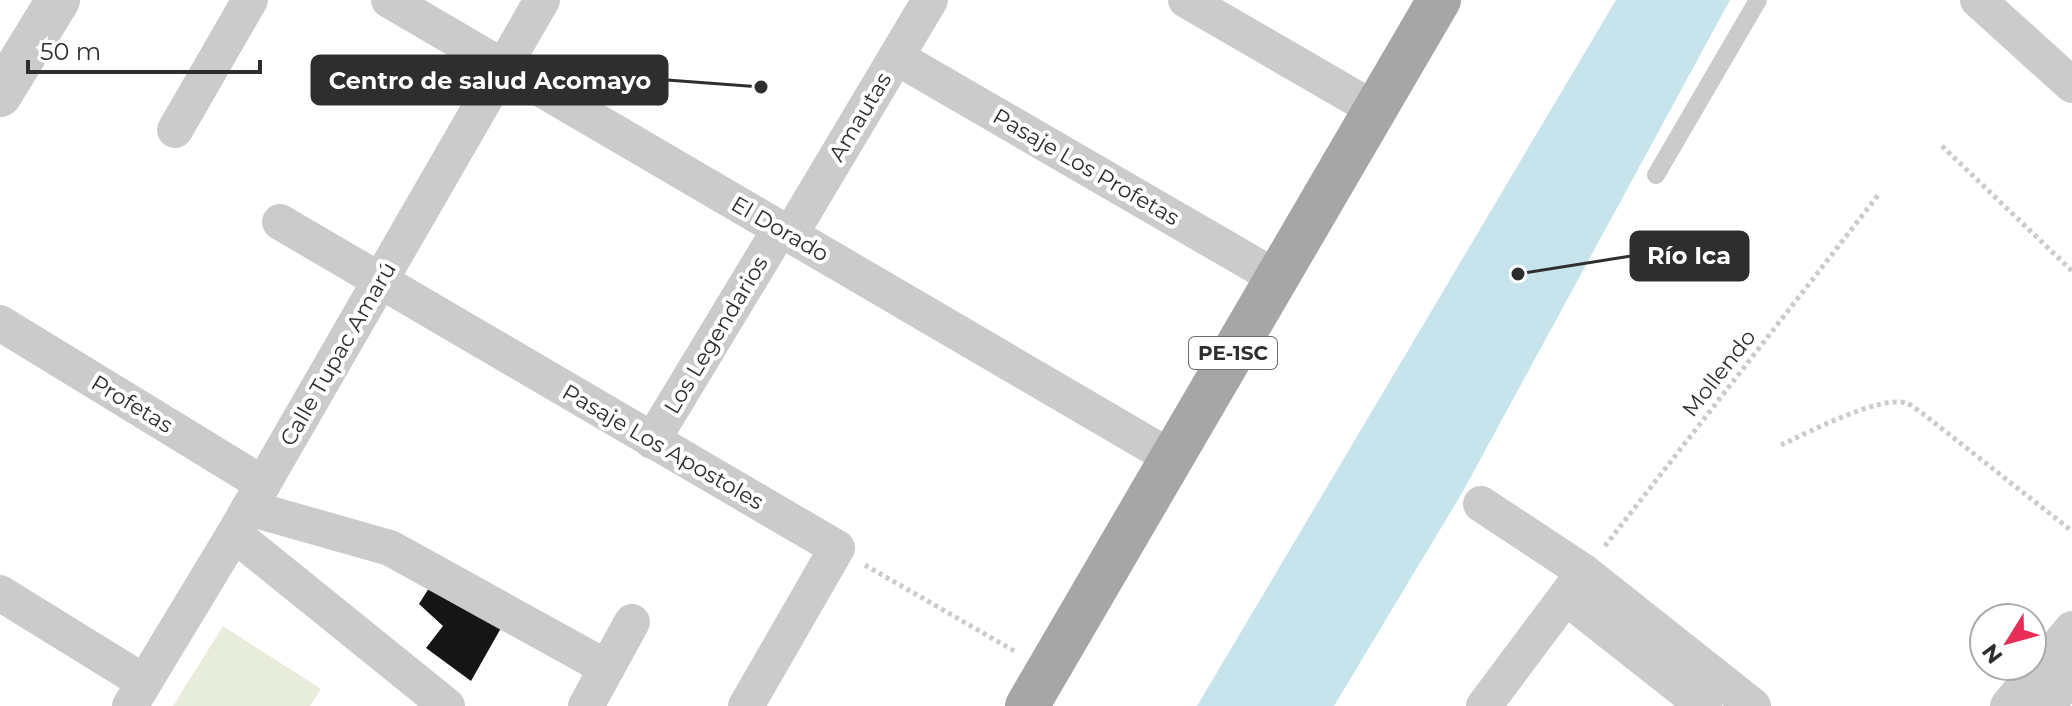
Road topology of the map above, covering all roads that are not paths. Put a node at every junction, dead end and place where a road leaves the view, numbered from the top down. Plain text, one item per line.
1 (58, 0) edge
2 (250, 0) edge
3 (389, 0) edge
4 (542, 0) edge
5 (930, 0) edge
6 (1186, 0) edge
7 (1439, 0) edge
8 (1758, 0) edge
9 (1978, 0) edge
10 (896, 57) junction
11 (503, 67) junction
12 (2072, 85) edge
13 (0, 95) edge
14 (1376, 110) junction
15 (175, 130) dead end
16 (1656, 175) dead end
17 (280, 222) dead end
18 (785, 232) junction
19 (1277, 278) junction
20 (380, 281) junction
21 (0, 323) edge
22 (652, 441) junction
23 (1172, 458) junction
24 (1481, 504) dead end
25 (249, 509) junction
26 (1575, 585) junction
27 (0, 593) edge
28 (632, 622) dead end
29 (2072, 629) edge
30 (607, 668) junction
31 (2072, 674) edge
32 (1037, 688) edge
33 (137, 694) edge
34 (447, 706) edge
35 (586, 706) edge
36 (746, 706) edge
37 (1484, 706) edge
38 (1704, 706) edge
39 (1753, 706) edge
40 (2008, 706) edge
41 (2047, 706) edge

1 - 13 street
2 - 15 street
3 - 11 street, El Dorado
4 - 11 street, Calle Tupac Amarú
5 - 10 street, Amautas
6 - 14 street
7 - 14 main road, PE-1SC
8 - 16 lane
9 - 12 street
10 - 18 street, Amautas
10 - 19 street, Pasaje Los Profetas
11 - 18 street, El Dorado
11 - 20 street, Calle Tupac Amarú
14 - 19 main road, PE-1SC
17 - 20 street, Pasaje Los Apostoles
18 - 22 street, Los Legendarios
18 - 23 street, El Dorado
19 - 23 main road, PE-1SC
20 - 22 street, Pasaje Los Apostoles
20 - 25 street, Calle Tupac Amarú
21 - 25 street, Profetas
22 - 36 street, Pasaje Los Apostoles
23 - 32 main road, PE-1SC
24 - 26 street
25 - 30 street
25 - 33 street, Calle Tupac Amarú
25 - 34 street, Profetas
26 - 37 street
26 - 38 street
26 - 39 street
27 - 33 street
28 - 30 street
29 - 40 street
30 - 35 street
31 - 41 street

